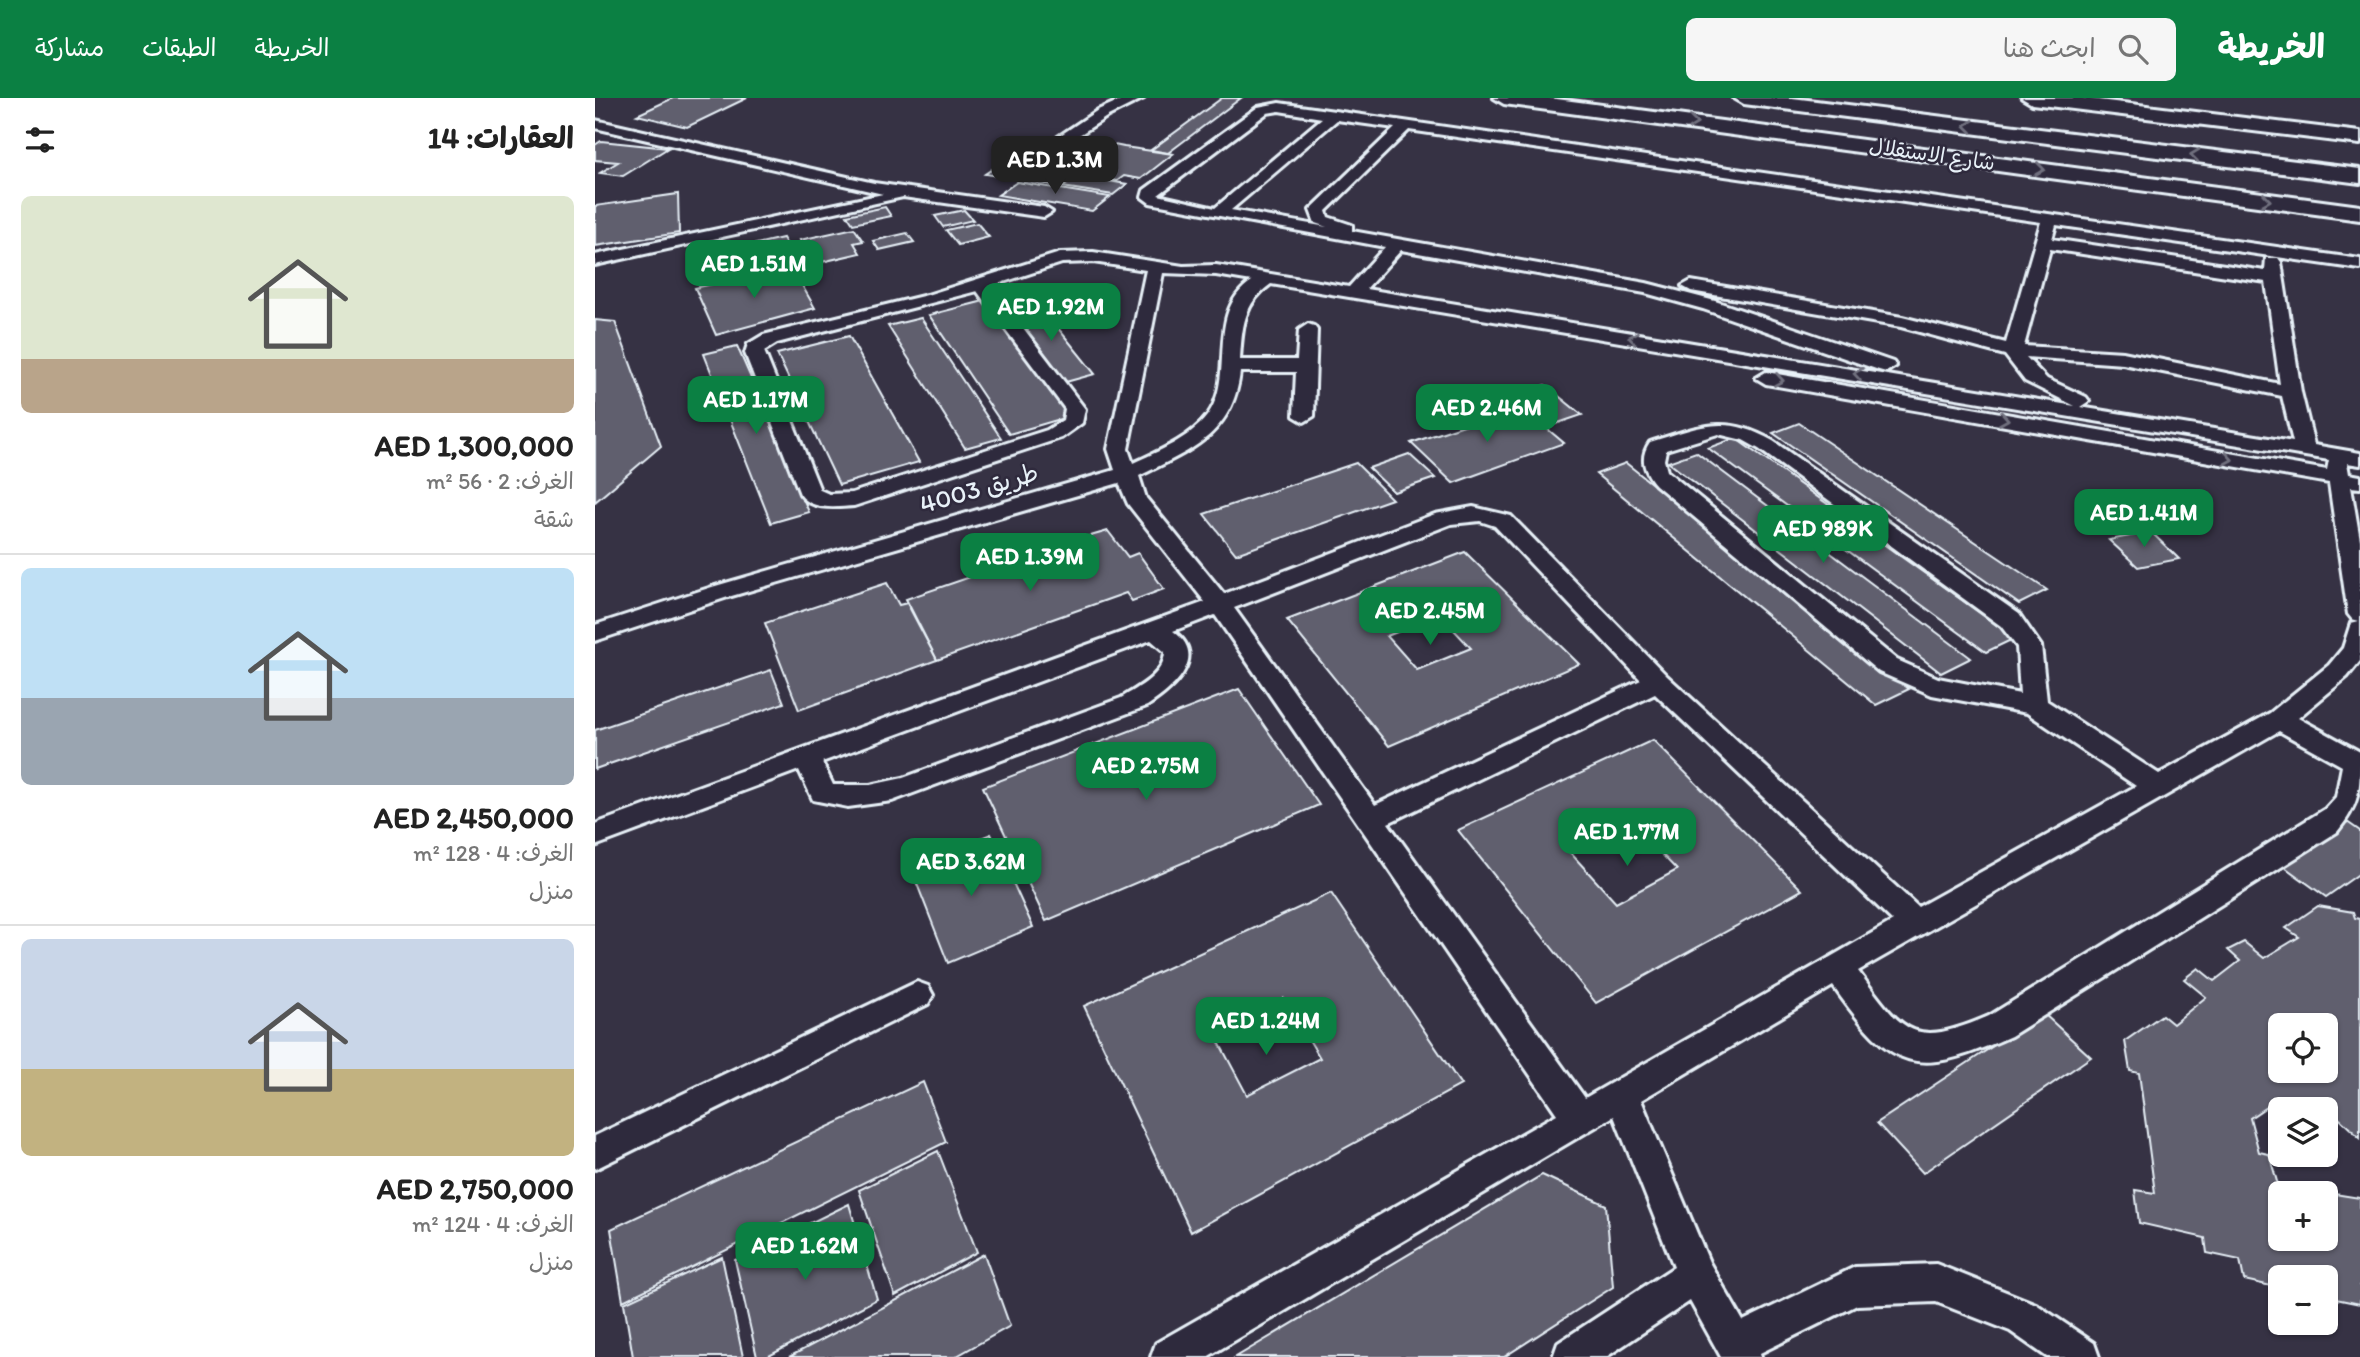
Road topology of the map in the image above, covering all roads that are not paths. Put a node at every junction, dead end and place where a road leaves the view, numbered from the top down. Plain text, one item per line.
1 (1119, 98) edge
2 (1137, 98) edge
3 (1504, 98) edge
4 (1744, 98) edge
5 (2032, 98) edge
6 (1103, 113) junction
7 (1334, 115) junction
8 (595, 124) edge
9 (1406, 125) junction
10 (2360, 138) edge
11 (1027, 163) dead end
12 (2360, 176) edge
13 (829, 177) junction
14 (908, 194) junction
15 (818, 211) junction
16 (1044, 212) dead end
17 (1217, 213) junction
18 (2360, 213) edge
19 (2050, 218) junction
20 (2043, 243) junction
21 (1396, 245) junction
22 (2271, 250) junction
23 (595, 260) edge
24 (2360, 264) edge
25 (1155, 268) junction
26 (2274, 278) junction
27 (1258, 283) junction
28 (981, 284) junction
29 (1354, 292) junction
30 (1308, 330) dead end
31 (2013, 351) junction
32 (1229, 366) junction
33 (1305, 366) junction
34 (1961, 391) junction
35 (2291, 392) junction
36 (1304, 416) dead end
37 (2126, 421) junction
38 (2305, 450) junction
39 (2360, 459) edge
40 (2345, 472) edge
41 (1129, 474) junction
42 (1219, 604) junction
43 (2360, 614) edge
44 (2360, 629) edge
45 (1153, 630) junction
46 (595, 633) edge
47 (1658, 682) junction
48 (2034, 705) junction
49 (2279, 719) junction
50 (806, 757) junction
51 (2358, 763) edge
52 (2158, 788) junction
53 (1370, 819) junction
54 (595, 835) edge
55 (1915, 923) junction
56 (1838, 968) junction
57 (917, 995) dead end
58 (1622, 1095) junction
59 (1580, 1119) junction
60 (595, 1153) edge
61 (1696, 1275) junction
62 (1739, 1351) edge
63 (1170, 1357) edge
64 (1572, 1357) edge
65 (2080, 1357) edge

1 - 6 lane
2 - 6 lane
3 -> 18 main road, شارع الاستقلال
12 -> 4 main road, شارع الاستقلال
5 - 10 main road
6 - 11 lane
7 - 9 lane
7 - 17 lane
7 - 17 lane
8 - 13 lane
9 - 19 lane
9 - 31 lane
13 - 14 lane
13 - 15 lane
14 - 15 lane
14 - 16 lane
15 - 23 lane
17 - 21 lane
19 - 20 lane
19 - 22 lane
20 - 26 lane
20 - 31 lane
21 - 29 lane
21 - 34 lane
22 - 24 lane
22 - 26 lane
25 - 27 lane
25 - 28 lane
25 - 41 lane
26 - 35 lane
27 - 29 lane
27 - 32 lane, طريق 4003
27 -> 40 lane
28 - 28 lane
34 -> 29 lane
30 - 33 lane
31 - 35 lane
31 - 37 lane
32 - 33 lane
32 - 41 lane, طريق 4003
33 - 36 lane
34 - 37 lane
35 - 38 lane
37 - 38 lane
38 - 40 lane
39 - 40 lane
40 - 43 lane
41 - 42 lane
41 - 46 lane, طريق 4003
42 - 45 lane
42 - 47 lane
42 - 53 lane
44 - 49 lane
45 - 50 lane
45 - 50 lane
47 - 53 lane
47 - 55 lane
48 - 48 lane
48 - 52 lane
49 - 51 lane
49 - 52 lane
50 - 54 lane
51 - 56 lane
52 - 55 lane
53 - 59 lane
55 - 56 lane
56 - 58 lane
57 - 60 lane
58 - 59 lane
58 - 61 lane
59 - 63 lane
61 - 62 lane
61 - 64 lane
62 - 65 lane

